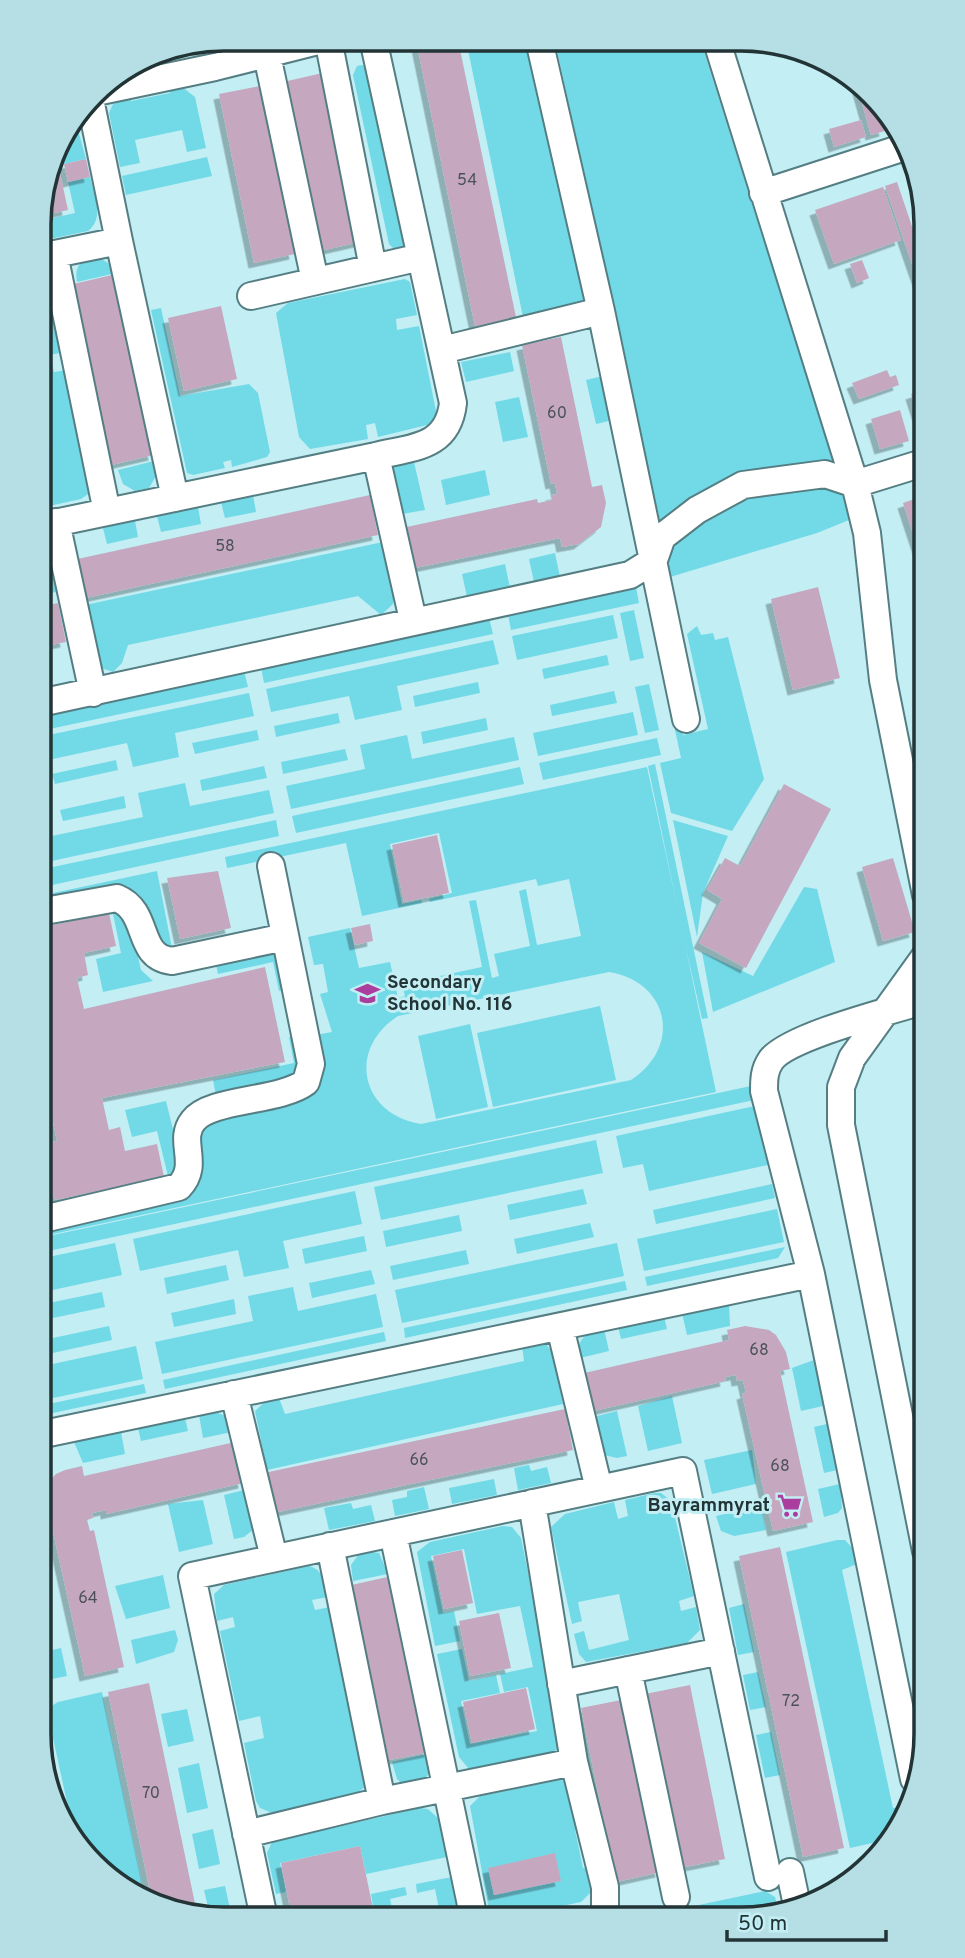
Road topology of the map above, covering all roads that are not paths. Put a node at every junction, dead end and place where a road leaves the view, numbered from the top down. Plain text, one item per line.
1 (282, 51) edge
2 (329, 51) edge
3 (376, 51) edge
4 (542, 51) edge
5 (720, 51) edge
6 (267, 55) junction
7 (116, 88) edge
8 (93, 112) edge
9 (897, 150) edge
10 (763, 193) junction
11 (119, 240) junction
12 (51, 255) edge
13 (421, 257) junction
14 (373, 268) junction
15 (51, 273) edge
16 (315, 281) junction
17 (251, 296) dead end
18 (601, 312) junction
19 (442, 350) junction
20 (376, 456) junction
21 (914, 466) edge
22 (855, 484) junction
23 (175, 498) junction
24 (107, 512) junction
25 (51, 523) edge
26 (51, 535) edge
27 (654, 560) junction
28 (413, 620) junction
29 (93, 693) junction
30 (51, 700) edge
31 (686, 719) dead end
32 (914, 781) edge
33 (271, 866) dead end
34 (51, 910) edge
35 (285, 937) junction
36 (914, 971) edge
37 (914, 1004) edge
38 (881, 1014) junction
39 (51, 1217) edge
40 (811, 1274) junction
41 (560, 1327) junction
42 (234, 1394) junction
43 (51, 1432) edge
44 (599, 1489) junction
45 (914, 1490) edge
46 (531, 1503) junction
47 (393, 1533) junction
48 (330, 1546) junction
49 (274, 1558) junction
50 (721, 1651) junction
51 (628, 1670) junction
52 (561, 1684) junction
53 (574, 1762) junction
54 (911, 1766) edge
55 (447, 1788) junction
56 (382, 1801) junction
57 (246, 1834) junction
58 (676, 1897) dead end
59 (792, 1899) edge
60 (262, 1907) edge
61 (472, 1907) edge
62 (605, 1907) edge

1 - 6 street
2 - 14 street
3 - 13 street
4 - 18 street
5 - 10 street
6 - 7 street
6 - 16 street
8 - 11 street
9 - 10 street
10 - 22 street
11 - 12 street
11 - 23 street
13 - 14 street
13 - 19 street
14 - 16 street
15 - 24 street
16 - 17 street
18 - 19 street
18 - 27 street
19 - 20 street
20 - 23 street
20 - 28 street
21 - 22 street
22 - 27 street
22 - 32 street
23 - 24 street
24 - 25 street
26 - 29 street
27 - 28 street
27 - 31 street
28 - 29 street
29 - 30 street
33 - 35 street
34 - 35 street
35 - 39 street
36 - 38 street
37 - 38 street
38 - 40 street
38 - 45 street
40 - 41 street
40 - 54 street
41 - 42 street
41 - 44 street
42 - 43 street
42 - 49 street
44 - 46 street
44 - 50 street
46 - 47 street
46 - 52 street
47 - 48 street
47 - 55 street
48 - 49 street
48 - 56 street
49 - 57 street
50 - 51 street
50 - 59 street
51 - 52 street
51 - 58 street
52 - 53 street
53 - 55 street
53 - 62 street
55 - 56 street
55 - 61 street
56 - 57 street
57 - 60 street

